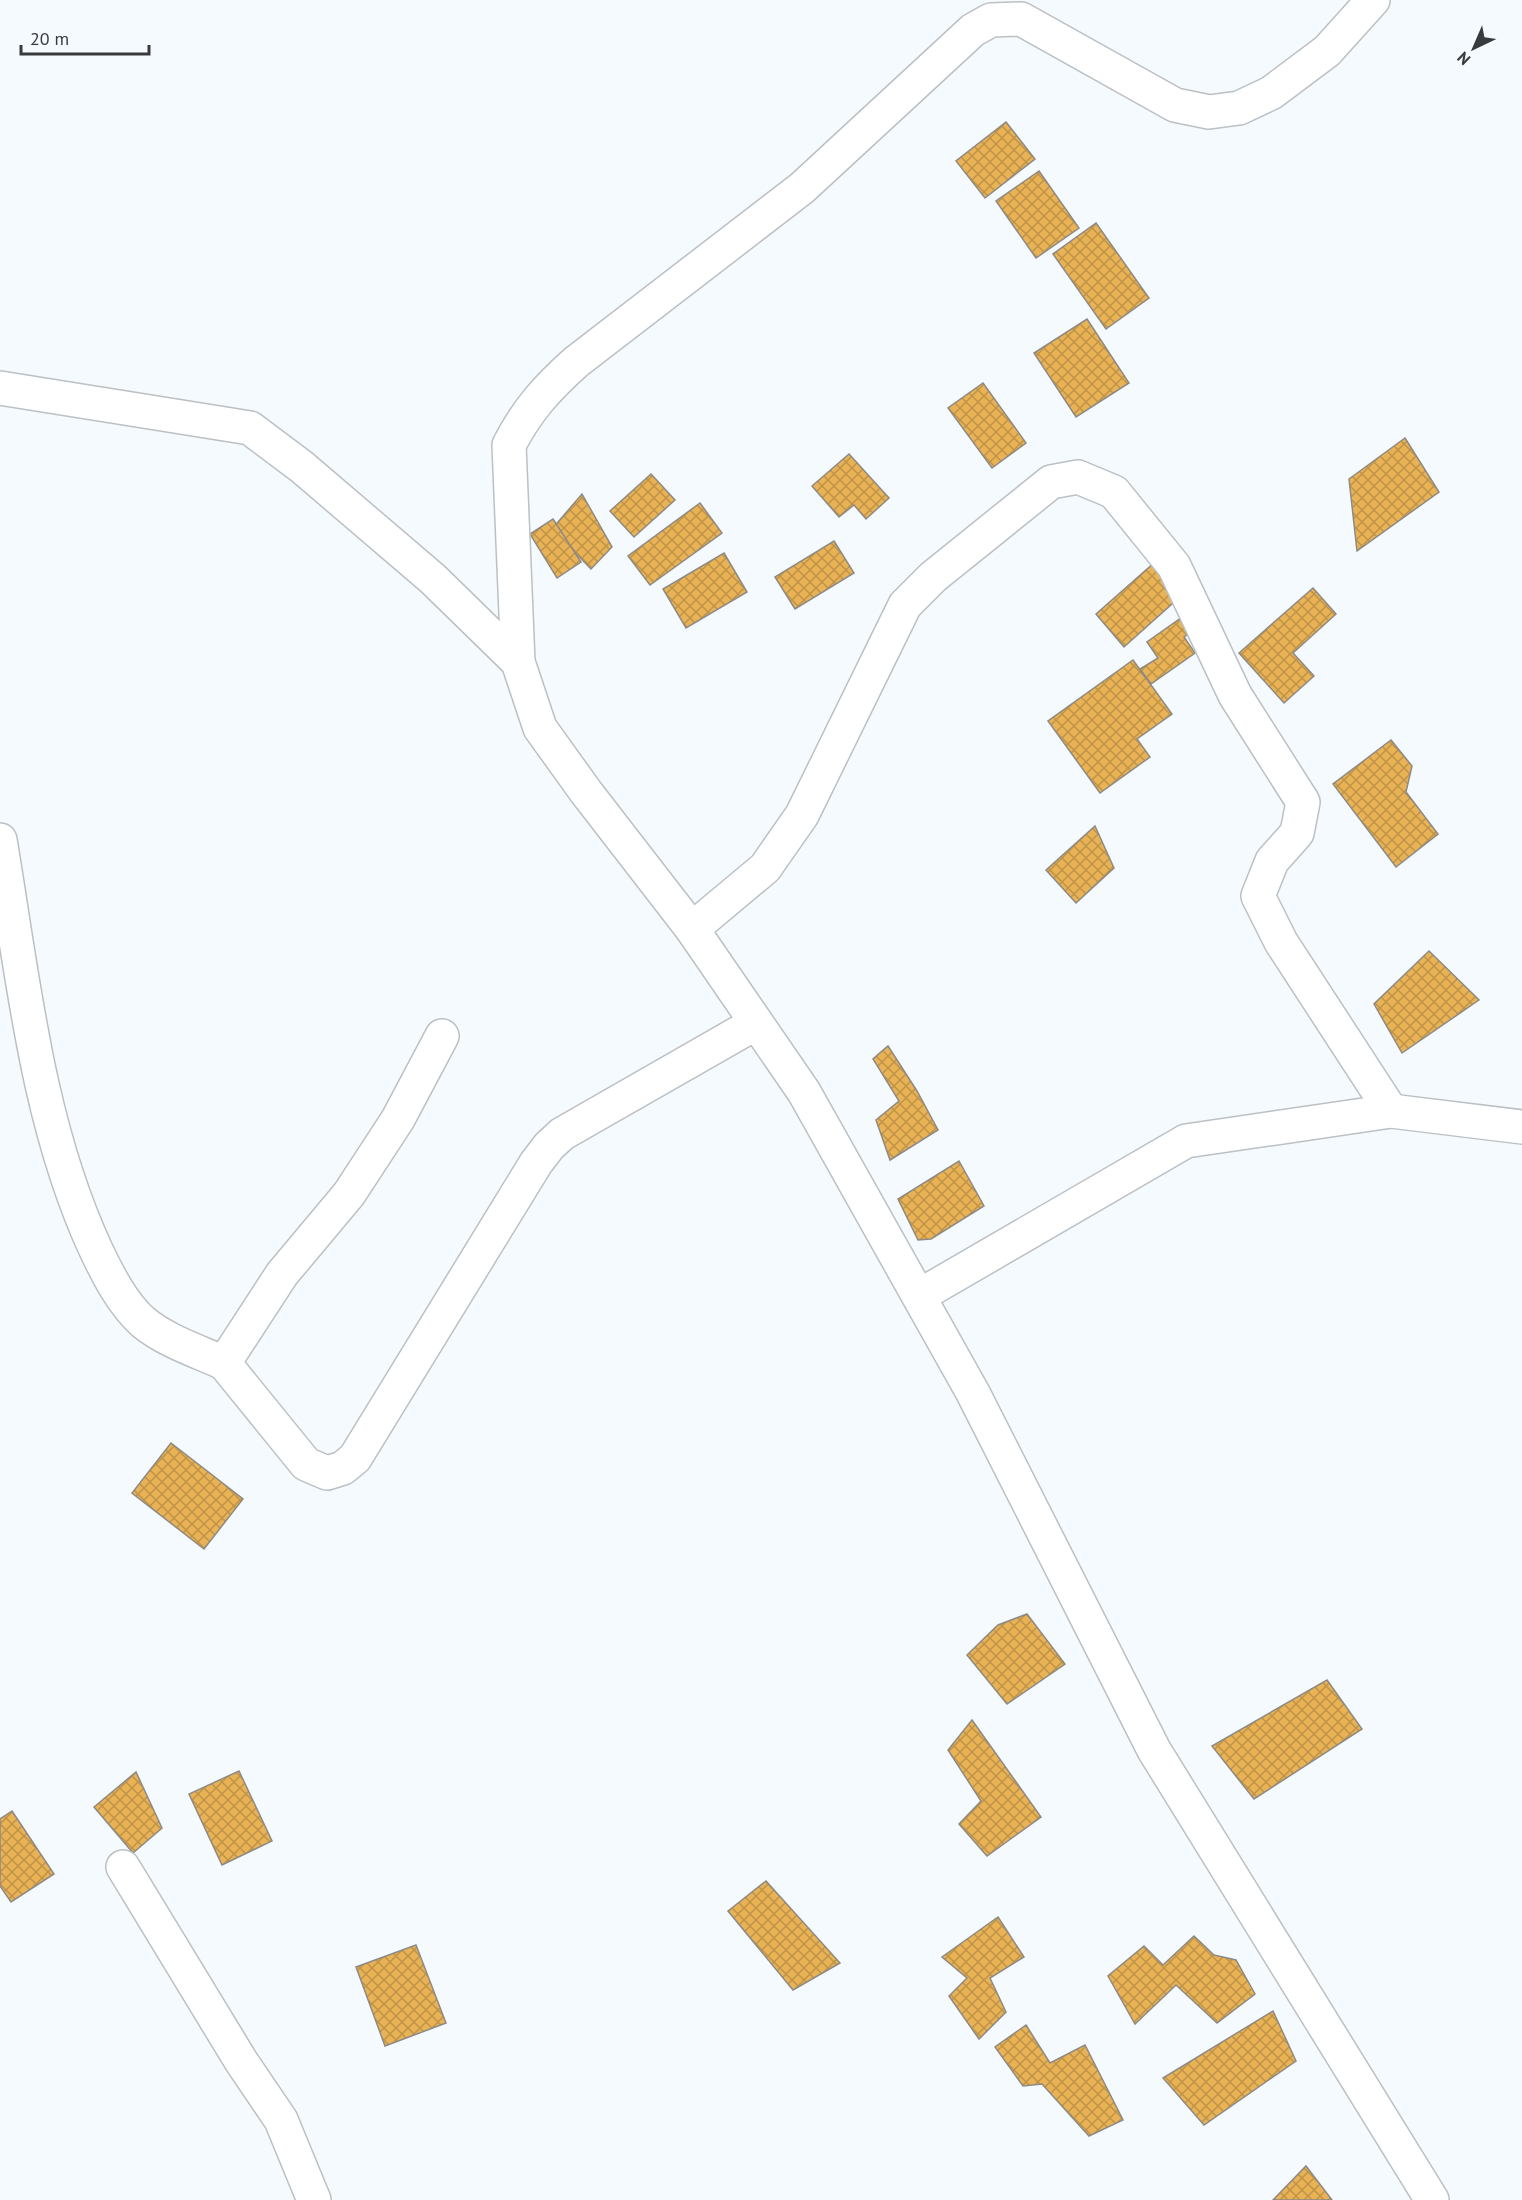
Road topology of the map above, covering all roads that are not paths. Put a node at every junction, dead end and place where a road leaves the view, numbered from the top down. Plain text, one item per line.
1 (1373, 0) edge
2 (0, 388) edge
3 (518, 662) junction
4 (0, 840) edge
5 (692, 928) junction
6 (756, 1023) junction
7 (442, 1036) dead end
8 (1391, 1111) junction
9 (1522, 1127) edge
10 (919, 1296) junction
11 (224, 1363) junction
12 (123, 1868) dead end
13 (314, 2200) edge
14 (1432, 2200) edge

1 - 3 street
2 - 3 street
3 - 5 street
4 - 11 street
5 - 6 street
5 - 8 street
6 - 10 street
6 - 11 street
7 - 11 street
8 - 9 street
8 - 10 street
10 - 14 street
12 - 13 street

